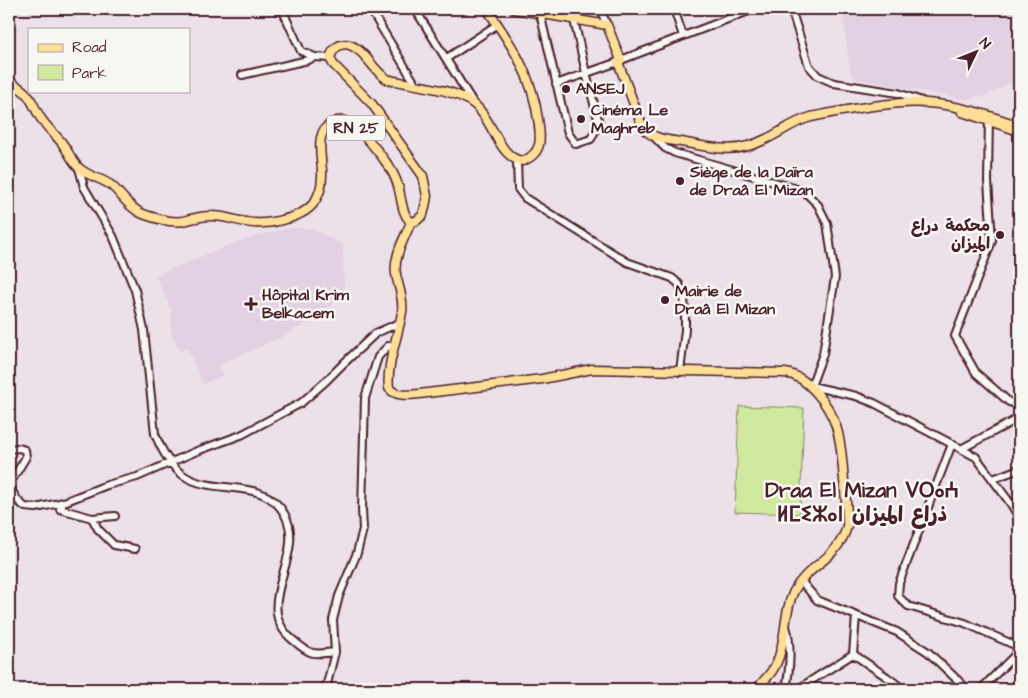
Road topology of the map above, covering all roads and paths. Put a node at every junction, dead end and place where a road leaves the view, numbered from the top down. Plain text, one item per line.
1 (282, 9) edge
2 (370, 9) edge
3 (415, 9) edge
4 (487, 9) edge
5 (514, 9) edge
6 (600, 9) edge
7 (674, 9) edge
8 (754, 9) edge
9 (791, 9) edge
10 (540, 13) junction
11 (574, 20) junction
12 (498, 24) junction
13 (607, 26) junction
14 (683, 36) junction
15 (315, 57) junction
16 (330, 58) junction
17 (447, 58) junction
18 (619, 61) junction
19 (586, 73) junction
20 (242, 75) dead end
21 (556, 84) junction
22 (416, 85) junction
23 (9, 86) edge
24 (475, 105) junction
25 (937, 105) junction
26 (989, 118) junction
27 (1019, 126) edge
28 (1019, 131) edge
29 (654, 137) junction
30 (517, 161) junction
31 (79, 168) junction
32 (411, 222) junction
33 (399, 323) junction
34 (394, 346) junction
35 (680, 372) junction
36 (811, 386) junction
37 (1019, 405) edge
38 (1019, 418) edge
39 (952, 444) junction
40 (9, 449) edge
41 (960, 449) junction
42 (171, 463) junction
43 (1019, 469) edge
44 (993, 478) junction
45 (64, 502) junction
46 (115, 516) dead end
47 (92, 518) junction
48 (1019, 518) edge
49 (135, 549) dead end
50 (801, 581) junction
51 (856, 616) junction
52 (786, 624) junction
53 (1019, 649) edge
54 (334, 652) junction
55 (853, 654) junction
56 (322, 689) edge
57 (756, 689) edge
58 (786, 689) edge
59 (798, 689) edge
60 (902, 689) edge
61 (967, 689) edge
62 (981, 689) edge

1 - 15 street
2 - 22 street
3 - 17 street
4 - 12 main road
5 - 10 main road
6 - 13 street
7 - 14 street
8 - 14 street
9 - 25 street
10 - 11 main road
10 - 21 street
11 - 13 main road
11 - 19 street
12 - 17 street
12 - 30 main road
13 - 18 main road
14 - 18 street
15 - 16 street
15 - 20 street
16 - 22 main road
16 - 32 main road, RN 25
17 - 24 street
18 - 19 street
18 - 29 main road
19 - 21 street
19 - 21 street
22 - 24 main road
23 - 31 main road, RN 25
24 - 30 main road
25 - 26 main road
25 - 29 main road
26 - 27 main road
26 - 28 main road
26 - 37 street
29 - 36 street
30 - 35 street
31 - 32 main road, RN 25
31 - 42 street
32 - 33 main road
33 - 34 main road
33 - 42 street
34 - 35 main road
34 - 54 street
35 - 36 main road
36 - 39 street
36 - 50 main road
38 - 41 street
39 - 41 street
39 - 53 street
40 - 45 street
41 - 44 street
42 - 45 street
42 - 54 street
43 - 44 street
44 - 48 street
45 - 47 street
46 - 47 street
47 - 49 street
50 - 51 street
50 - 52 main road
51 - 55 street
51 - 61 street
52 - 57 main road
52 - 58 street
53 - 62 street
54 - 56 street
55 - 59 street
55 - 60 street

